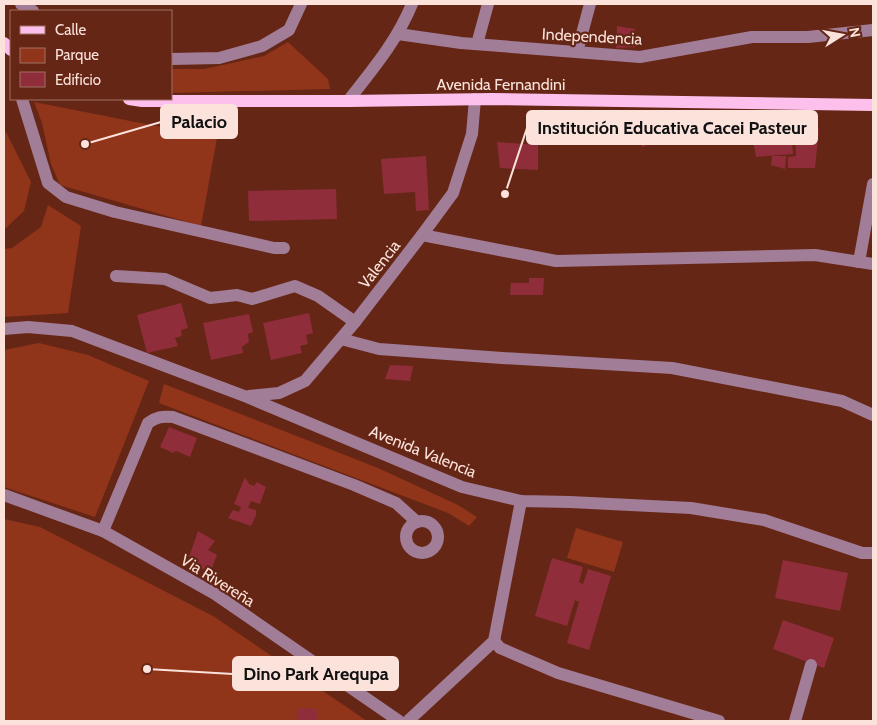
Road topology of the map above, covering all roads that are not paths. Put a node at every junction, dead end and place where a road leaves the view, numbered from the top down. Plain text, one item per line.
1 (301, 4) edge
2 (412, 4) edge
3 (488, 4) edge
4 (590, 4) edge
5 (873, 30) edge
6 (398, 34) junction
7 (477, 44) junction
8 (577, 52) junction
9 (172, 59) edge
10 (475, 99) junction
11 (22, 100) edge
12 (136, 100) edge
13 (348, 101) junction
14 (873, 105) edge
15 (873, 184) edge
16 (422, 235) junction
17 (284, 248) dead end
18 (859, 262) junction
19 (873, 264) edge
20 (116, 276) dead end
21 (355, 322) junction
22 (4, 329) edge
23 (341, 339) junction
24 (247, 396) junction
25 (873, 415) edge
26 (4, 495) edge
27 (522, 502) junction
28 (417, 522) dead end
29 (103, 532) junction
30 (873, 553) edge
31 (494, 641) junction
32 (811, 665) dead end
33 (399, 721) edge
34 (408, 721) edge
35 (719, 721) edge
36 (795, 721) edge

1 - 9 street
2 - 6 street
3 - 7 street
4 - 8 street
5 - 8 street, Independencia
6 - 7 street, Independencia
6 - 13 street
7 - 8 street, Independencia
10 - 13 main road, Avenida Fernandini
10 - 14 main road, Avenida Fernandini
10 - 16 street, Valencia
11 - 17 street
12 - 13 main road, Avenida Fernandini
15 - 18 street
16 - 18 street
16 - 21 street, Valencia
18 - 19 street
20 - 21 street
21 - 23 street, Valencia
22 - 24 street, Avenida Valencia
23 - 24 street, Valencia
23 - 25 street
24 - 27 street, Avenida Valencia
26 - 29 street, Via Rivereña
27 - 30 street, Avenida Valencia
27 - 31 street
28 - 29 street
29 - 33 street, Via Rivereña
31 - 34 street
31 - 35 street
32 - 36 street

